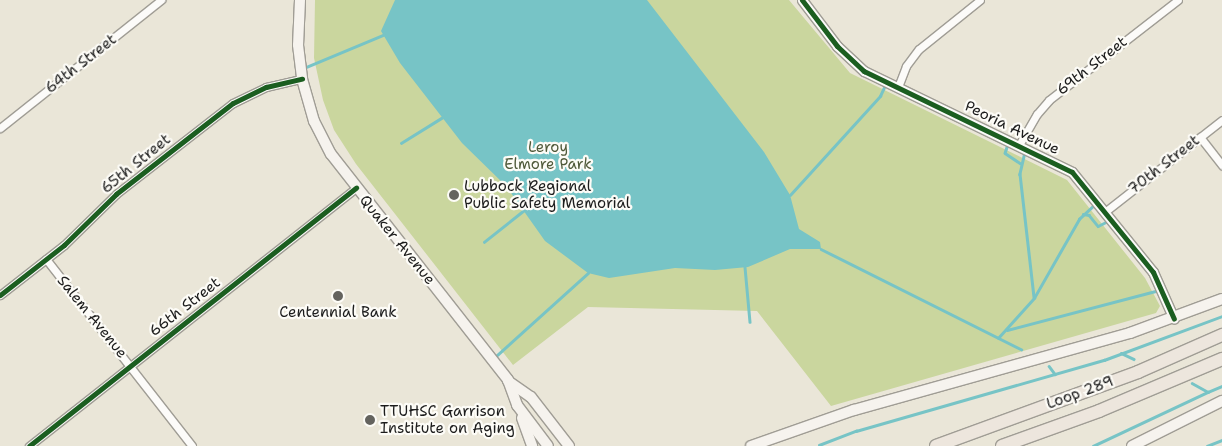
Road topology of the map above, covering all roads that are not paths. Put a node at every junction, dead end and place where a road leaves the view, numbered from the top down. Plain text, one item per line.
1 (161, 0) edge
2 (300, 0) edge
3 (802, 0) edge
4 (1178, 0) edge
5 (976, 1) edge
6 (302, 80) junction
7 (898, 87) junction
8 (1222, 120) edge
9 (0, 128) edge
10 (1200, 137) junction
11 (1019, 145) junction
12 (1222, 165) edge
13 (356, 188) junction
14 (1106, 211) junction
15 (46, 259) junction
16 (0, 295) edge
17 (1222, 298) edge
18 (1174, 319) junction
19 (1222, 335) edge
20 (1222, 359) edge
21 (131, 366) junction
22 (508, 380) junction
23 (1222, 401) edge
24 (517, 405) junction
25 (29, 446) edge
26 (192, 446) edge
27 (532, 446) edge
28 (548, 446) edge
29 (569, 446) edge
30 (751, 446) edge
31 (936, 446) edge
32 (1002, 446) edge
33 (1132, 446) edge

1 - 9 street, 64th Street
2 - 6 main road, Quaker Avenue
3 - 7 street, Peoria Avenue
4 - 11 street, 69th Street
5 - 7 street
6 - 13 main road, Quaker Avenue
6 - 15 street, 65th Street
7 - 11 street, Peoria Avenue
8 - 10 street, 70th Street
10 - 12 street
10 - 14 street, 70th Street
11 - 14 street, Peoria Avenue
13 - 21 street, 66th Street
13 - 22 main road, Quaker Avenue
14 - 18 street, Peoria Avenue
15 - 16 street, 65th Street
15 - 21 street, Salem Avenue
17 - 18 main road
18 - 30 main road
19 - 31 highway, Loop 289
20 - 32 highway, Loop 289
21 - 25 street, 66th Street
21 - 26 street, Salem Avenue
22 - 24 main road, Quaker Avenue
22 - 29 main road, Quaker Avenue
23 - 33 main road
24 - 27 main road
24 - 28 main road, Quaker Avenue

